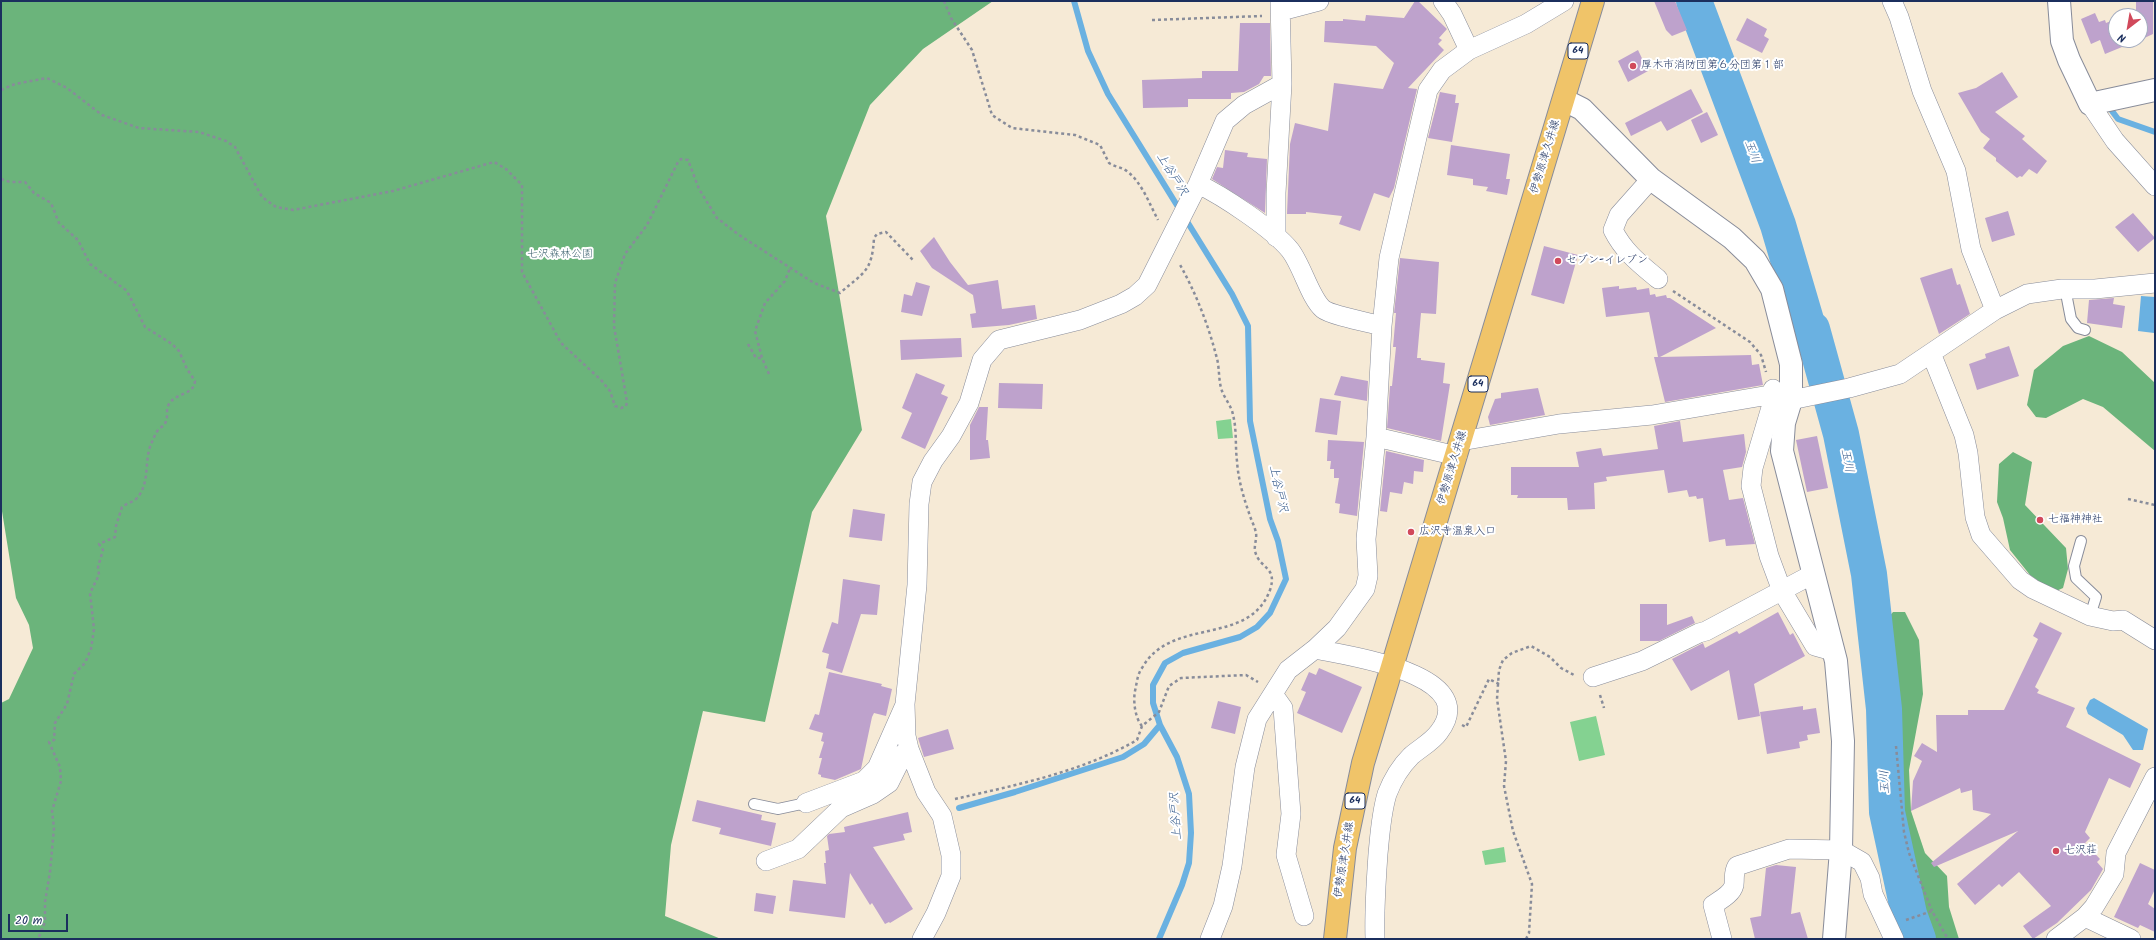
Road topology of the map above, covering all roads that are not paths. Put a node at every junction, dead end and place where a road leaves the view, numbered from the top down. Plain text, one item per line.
1 (1319, 1) edge
2 (1443, 1) edge
3 (1564, 1) edge
4 (1593, 1) edge
5 (1892, 1) edge
6 (2059, 1) edge
7 (1281, 9) edge
8 (1469, 50) junction
9 (1282, 84) junction
10 (2155, 90) edge
11 (1564, 100) junction
12 (2090, 104) junction
13 (1651, 179) junction
14 (2155, 186) edge
15 (1194, 192) junction
16 (1276, 237) junction
17 (1658, 279) road end
18 (2155, 283) edge
19 (2065, 288) junction
20 (1996, 310) junction
21 (1382, 326) junction
22 (2085, 330) dead end
23 (1930, 353) junction
24 (1780, 394) junction
25 (1376, 437) junction
26 (1459, 449) junction
27 (2081, 541) dead end
28 (1813, 574) junction
29 (1782, 591) junction
30 (2090, 616) junction
31 (2155, 640) edge
32 (1315, 649) junction
33 (1834, 651) junction
34 (1392, 667) junction
35 (1593, 676) road end
36 (1274, 692) junction
37 (905, 704) junction
38 (909, 749) junction
39 (2155, 777) edge
40 (806, 803) joint
41 (754, 804) dead end
42 (1841, 850) junction
43 (766, 861) dead end
44 (1304, 916) dead end
45 (2085, 917) junction
46 (1890, 933) edge
47 (922, 939) edge
48 (1210, 939) edge
49 (1335, 939) edge
50 (1375, 939) edge
51 (1722, 939) edge
52 (1834, 939) edge
53 (2056, 939) edge
54 (2131, 939) edge

1 - 7 street
2 - 8 street
3 - 8 street
4 - 11 main road, 伊勢原津久井線 / 64
5 - 20 street
6 - 12 street
7 - 9 street
8 - 21 street
9 - 15 street
9 - 16 street
10 - 12 street
11 - 13 street
11 - 26 main road, 伊勢原津久井線 / 64
12 - 14 street
13 - 17 street
13 - 24 street
15 - 16 street
15 - 37 street
16 - 21 street
18 - 19 street
19 - 20 street
19 - 22 lane
20 - 23 street
21 - 25 street
23 - 24 street
23 - 30 street
24 - 26 street
24 - 28 street
24 - 29 street
25 - 26 street
25 - 32 street
26 - 34 main road, 伊勢原津久井線 / 64
27 - 30 lane
28 - 29 street
28 - 33 street
29 - 33 street
29 - 35 street
30 - 31 street
32 - 34 street
32 - 36 street
33 - 42 street
34 - 49 main road, 伊勢原津久井線 / 64
34 - 50 street
36 - 44 street
36 - 48 street
37 - 38 street
37 - 40 street
38 - 43 street
38 - 47 street
39 - 45 street
40 - 41 lane
42 - 46 street
42 - 51 street
42 - 52 street
45 - 53 street
45 - 54 street

